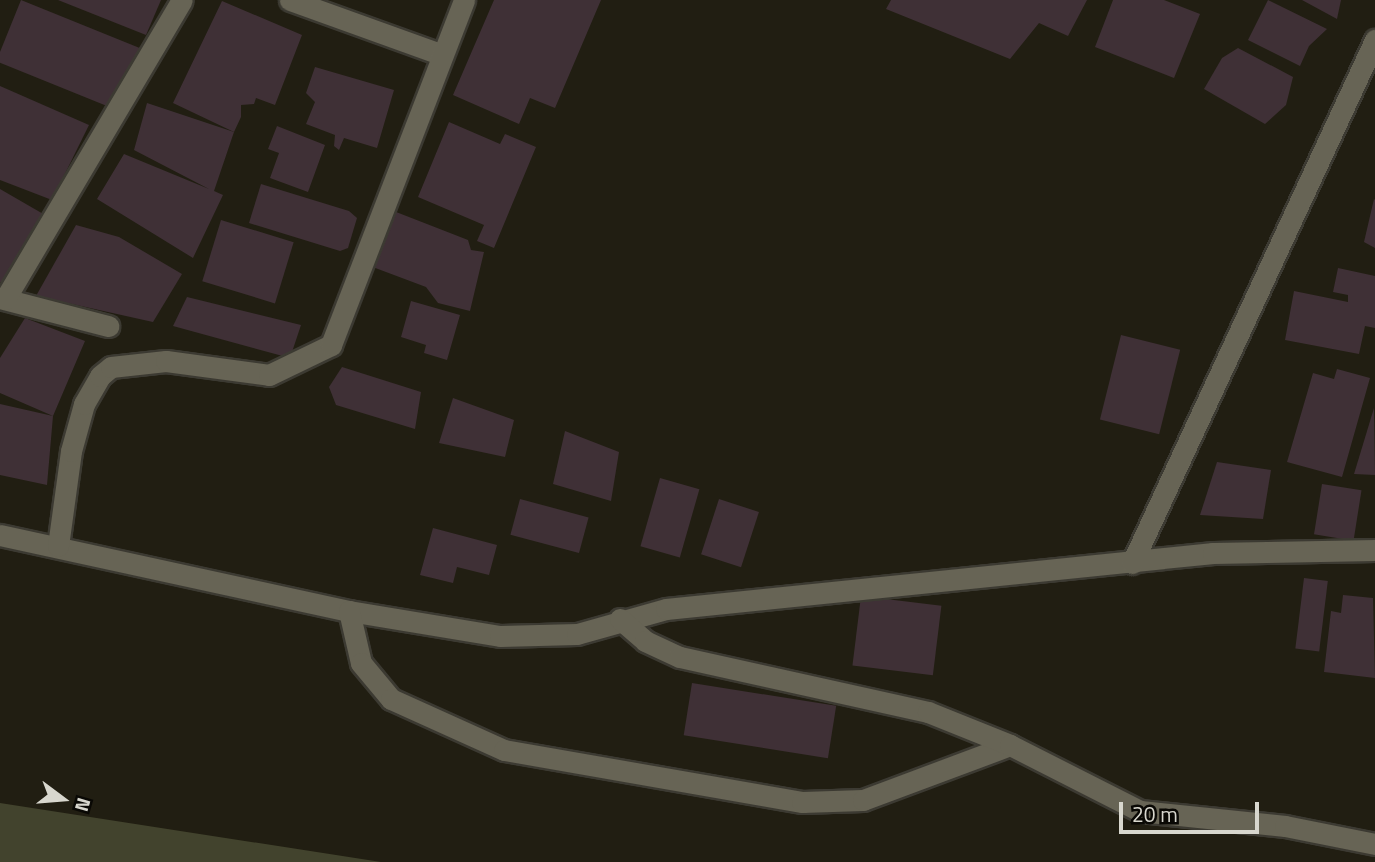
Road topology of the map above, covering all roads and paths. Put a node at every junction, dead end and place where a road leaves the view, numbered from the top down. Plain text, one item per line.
1 (182, 0) edge
2 (290, 0) edge
3 (464, 0) edge
4 (1375, 40) edge
5 (440, 54) junction
6 (3, 299) edge
7 (108, 326) dead end
8 (0, 535) edge
9 (58, 546) junction
10 (1375, 550) edge
11 (1132, 563) junction
12 (349, 611) junction
13 (620, 619) junction
14 (1010, 744) junction
15 (1375, 844) edge

1 - 6 street
2 - 5 street
3 - 5 street
4 - 11 street
5 - 9 street
6 - 7 street
8 - 9 street
9 - 12 street
10 - 11 street
11 - 13 street
12 - 13 street
12 - 14 street
13 - 14 street
14 - 15 street

